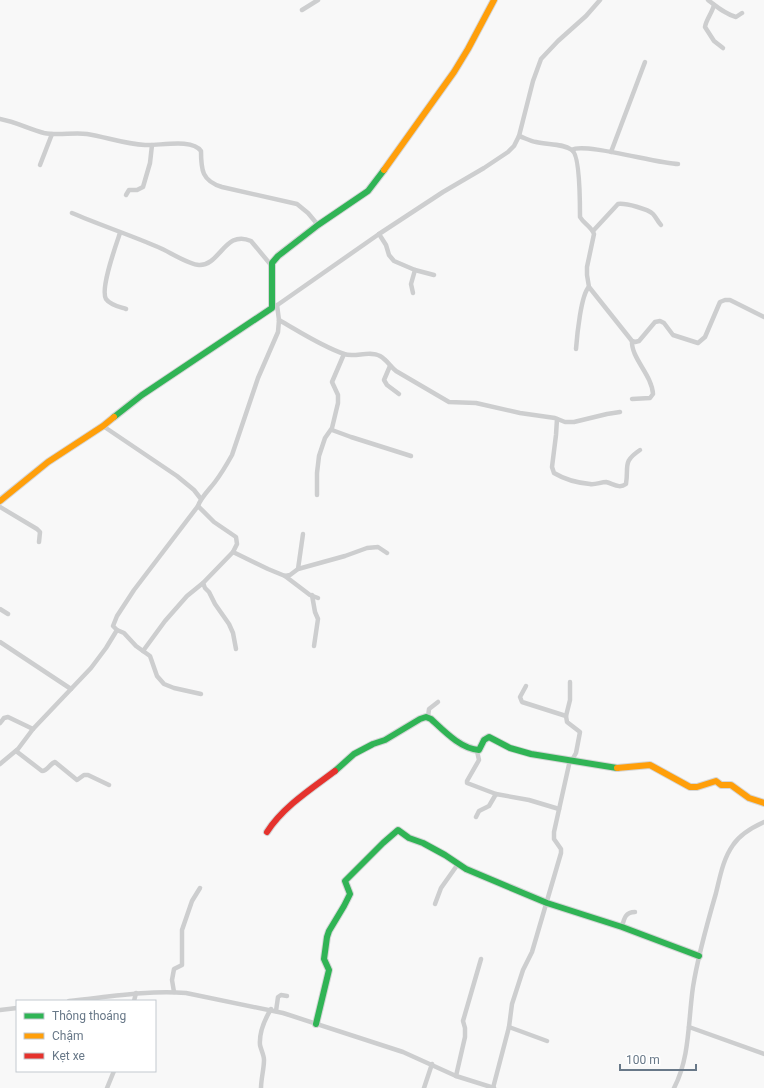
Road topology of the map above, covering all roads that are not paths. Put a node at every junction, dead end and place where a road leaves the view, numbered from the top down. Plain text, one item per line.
1 (318, 0) edge
2 (494, 0) edge
3 (600, 0) edge
4 (708, 0) edge
5 (714, 5) junction
6 (302, 10) dead end
7 (742, 13) dead end
8 (723, 48) dead end
9 (645, 62) dead end
10 (0, 119) edge
11 (52, 134) junction
12 (519, 136) junction
13 (152, 145) junction
14 (572, 150) junction
15 (611, 152) junction
16 (678, 164) dead end
17 (40, 165) dead end
18 (126, 195) dead end
19 (72, 213) dead end
20 (318, 225) junction
21 (661, 225) dead end
22 (593, 231) junction
23 (120, 233) junction
24 (379, 234) junction
25 (271, 265) junction
26 (415, 270) junction
27 (434, 275) dead end
28 (589, 287) junction
29 (413, 293) dead end
30 (274, 307) junction
31 (126, 309) dead end
32 (764, 317) edge
33 (278, 320) junction
34 (632, 341) junction
35 (576, 349) dead end
36 (344, 354) junction
37 (390, 366) junction
38 (399, 394) dead end
39 (632, 399) dead end
40 (620, 412) dead end
41 (557, 419) junction
42 (103, 426) junction
43 (332, 430) junction
44 (640, 450) dead end
45 (411, 456) dead end
46 (316, 495) dead end
47 (201, 499) junction
48 (0, 501) edge
49 (198, 506) junction
50 (0, 507) edge
51 (303, 534) dead end
52 (39, 542) dead end
53 (233, 552) junction
54 (387, 552) dead end
55 (298, 570) junction
56 (285, 576) junction
57 (203, 582) junction
58 (312, 596) junction
59 (318, 598) dead end
60 (0, 609) edge
61 (8, 614) dead end
62 (117, 630) junction
63 (0, 642) edge
64 (314, 646) dead end
65 (236, 649) dead end
66 (143, 651) junction
67 (570, 682) dead end
68 (526, 686) dead end
69 (71, 689) junction
70 (201, 694) dead end
71 (438, 702) dead end
72 (566, 716) junction
73 (428, 717) junction
74 (0, 723) edge
75 (33, 729) junction
76 (16, 751) junction
77 (477, 751) junction
78 (571, 760) junction
79 (0, 764) edge
80 (109, 785) dead end
81 (496, 794) junction
82 (764, 803) edge
83 (559, 809) junction
84 (476, 817) dead end
85 (764, 822) edge
86 (266, 832) dead end
87 (458, 864) junction
88 (200, 888) dead end
89 (547, 902) junction
90 (434, 904) dead end
91 (635, 912) dead end
92 (622, 927) junction
93 (699, 956) junction
94 (481, 959) dead end
95 (174, 992) junction
96 (136, 993) junction
97 (287, 996) dead end
98 (77, 1000) edge
99 (134, 1000) edge
100 (16, 1008) edge
101 (0, 1010) edge
102 (274, 1010) junction
103 (316, 1024) junction
104 (509, 1027) junction
105 (689, 1027) junction
106 (547, 1041) dead end
107 (764, 1054) edge
108 (432, 1064) junction
109 (114, 1072) edge
110 (456, 1076) junction
111 (107, 1088) edge
112 (261, 1088) edge
113 (424, 1088) edge
114 (493, 1088) edge
115 (674, 1088) edge

1 - 6 street
2 - 20 street
3 - 12 street
4 - 5 street
5 - 7 street
5 - 8 street
9 - 15 street
10 - 11 street
11 - 13 street
11 - 17 street
12 - 14 street
12 - 24 street
13 - 18 street
13 - 20 street
14 - 15 street
14 - 22 street
15 - 16 street
19 - 23 street
20 - 25 street
21 - 22 street
22 - 28 street
23 - 25 street
23 - 31 street
24 - 26 street
24 - 30 street
25 - 30 street
26 - 27 street
26 - 29 street
28 - 34 street
28 - 35 street
30 - 33 street
30 - 42 street
32 - 34 street
33 - 36 street
33 - 47 street
34 - 39 street
36 - 37 street
36 - 43 street
37 - 38 street
37 - 41 street
40 - 41 street
41 - 44 street
42 - 47 street
42 - 48 street
43 - 45 street
43 - 46 street
47 - 49 street
49 - 53 street
49 - 62 street
50 - 52 street
51 - 55 street
53 - 56 street
53 - 57 street
54 - 55 street
55 - 56 street
56 - 58 street
57 - 65 street
57 - 66 street
58 - 59 street
58 - 64 street
60 - 61 street
62 - 66 street
62 - 69 street
63 - 69 street
66 - 70 street
67 - 72 street
68 - 72 street
69 - 75 street
71 - 73 street
72 - 78 street
73 - 77 street
73 - 86 street
74 - 75 street
75 - 76 street
76 - 79 street
76 - 80 street
77 - 78 street
77 - 81 street
78 - 82 street
78 - 83 street
81 - 83 street
81 - 84 street
83 - 89 street
85 - 93 street
87 - 89 street
87 - 90 street
87 - 103 street
88 - 95 street
89 - 92 street
89 - 104 street
91 - 92 street
92 - 93 street
93 - 105 street
94 - 110 street
95 - 96 street
95 - 102 street
96 - 98 street
96 - 99 street
97 - 102 street
100 - 101 street
102 - 103 street
102 - 112 street
103 - 108 street
104 - 106 street
104 - 114 street
105 - 107 street
105 - 115 street
108 - 110 street
108 - 113 street
109 - 111 street
110 - 114 street

